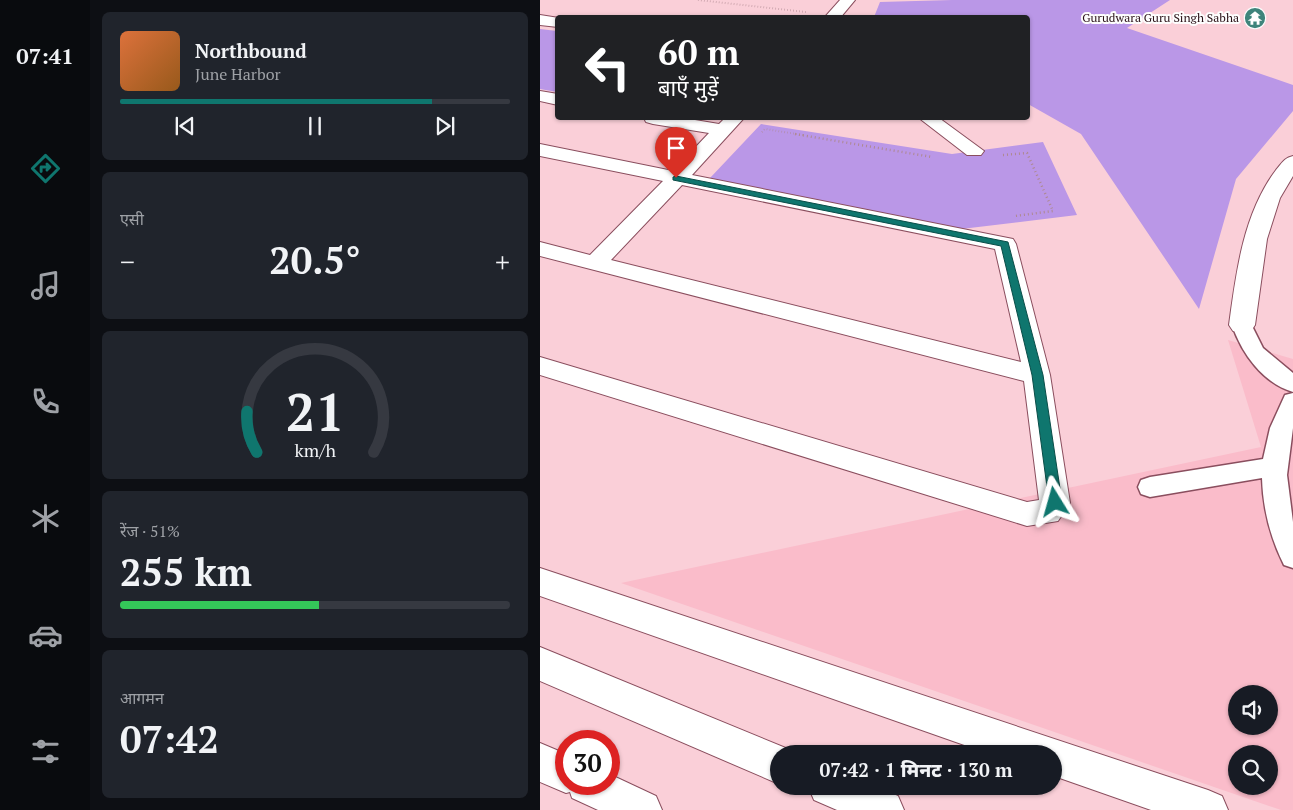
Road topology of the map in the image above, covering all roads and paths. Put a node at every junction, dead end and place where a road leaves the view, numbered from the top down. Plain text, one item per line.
1 (698, 0) edge
2 (848, 0) edge
3 (824, 15) edge
4 (833, 15) edge
5 (540, 20) edge
6 (555, 22) edge
7 (540, 96) edge
8 (555, 99) edge
9 (664, 120) edge
10 (931, 120) edge
11 (722, 131) edge
12 (540, 150) edge
13 (974, 151) dead end
14 (998, 156) dead end
15 (940, 159) dead end
16 (1293, 162) edge
17 (676, 178) junction
18 (1010, 216) dead end
19 (540, 249) edge
20 (595, 263) junction
21 (1242, 326) joint
22 (540, 366) edge
23 (1037, 375) junction
24 (1293, 384) edge
25 (1293, 401) edge
26 (1274, 467) junction
27 (1150, 487) dead end
28 (1293, 558) edge
29 (540, 582) edge
30 (540, 664) edge
31 (1020, 745) edge
32 (1062, 759) edge
33 (770, 761) edge
34 (540, 762) edge
35 (555, 769) edge
36 (610, 795) edge
37 (849, 795) edge
38 (642, 810) edge
39 (884, 810) edge
40 (1208, 810) edge

1 - 3 path
2 - 4 street
5 - 6 street
7 - 8 street
9 - 11 street
10 - 13 street
11 - 15 path
11 - 17 street
12 - 17 street
14 - 18 path
16 - 21 street
17 - 20 street
17 - 23 street
19 - 20 street
20 - 23 street
21 - 24 lane
22 - 23 street
25 - 26 lane
26 - 27 lane
26 - 28 lane
29 - 31 street
30 - 33 street
32 - 40 street
34 - 35 street
36 - 38 street
37 - 39 street

